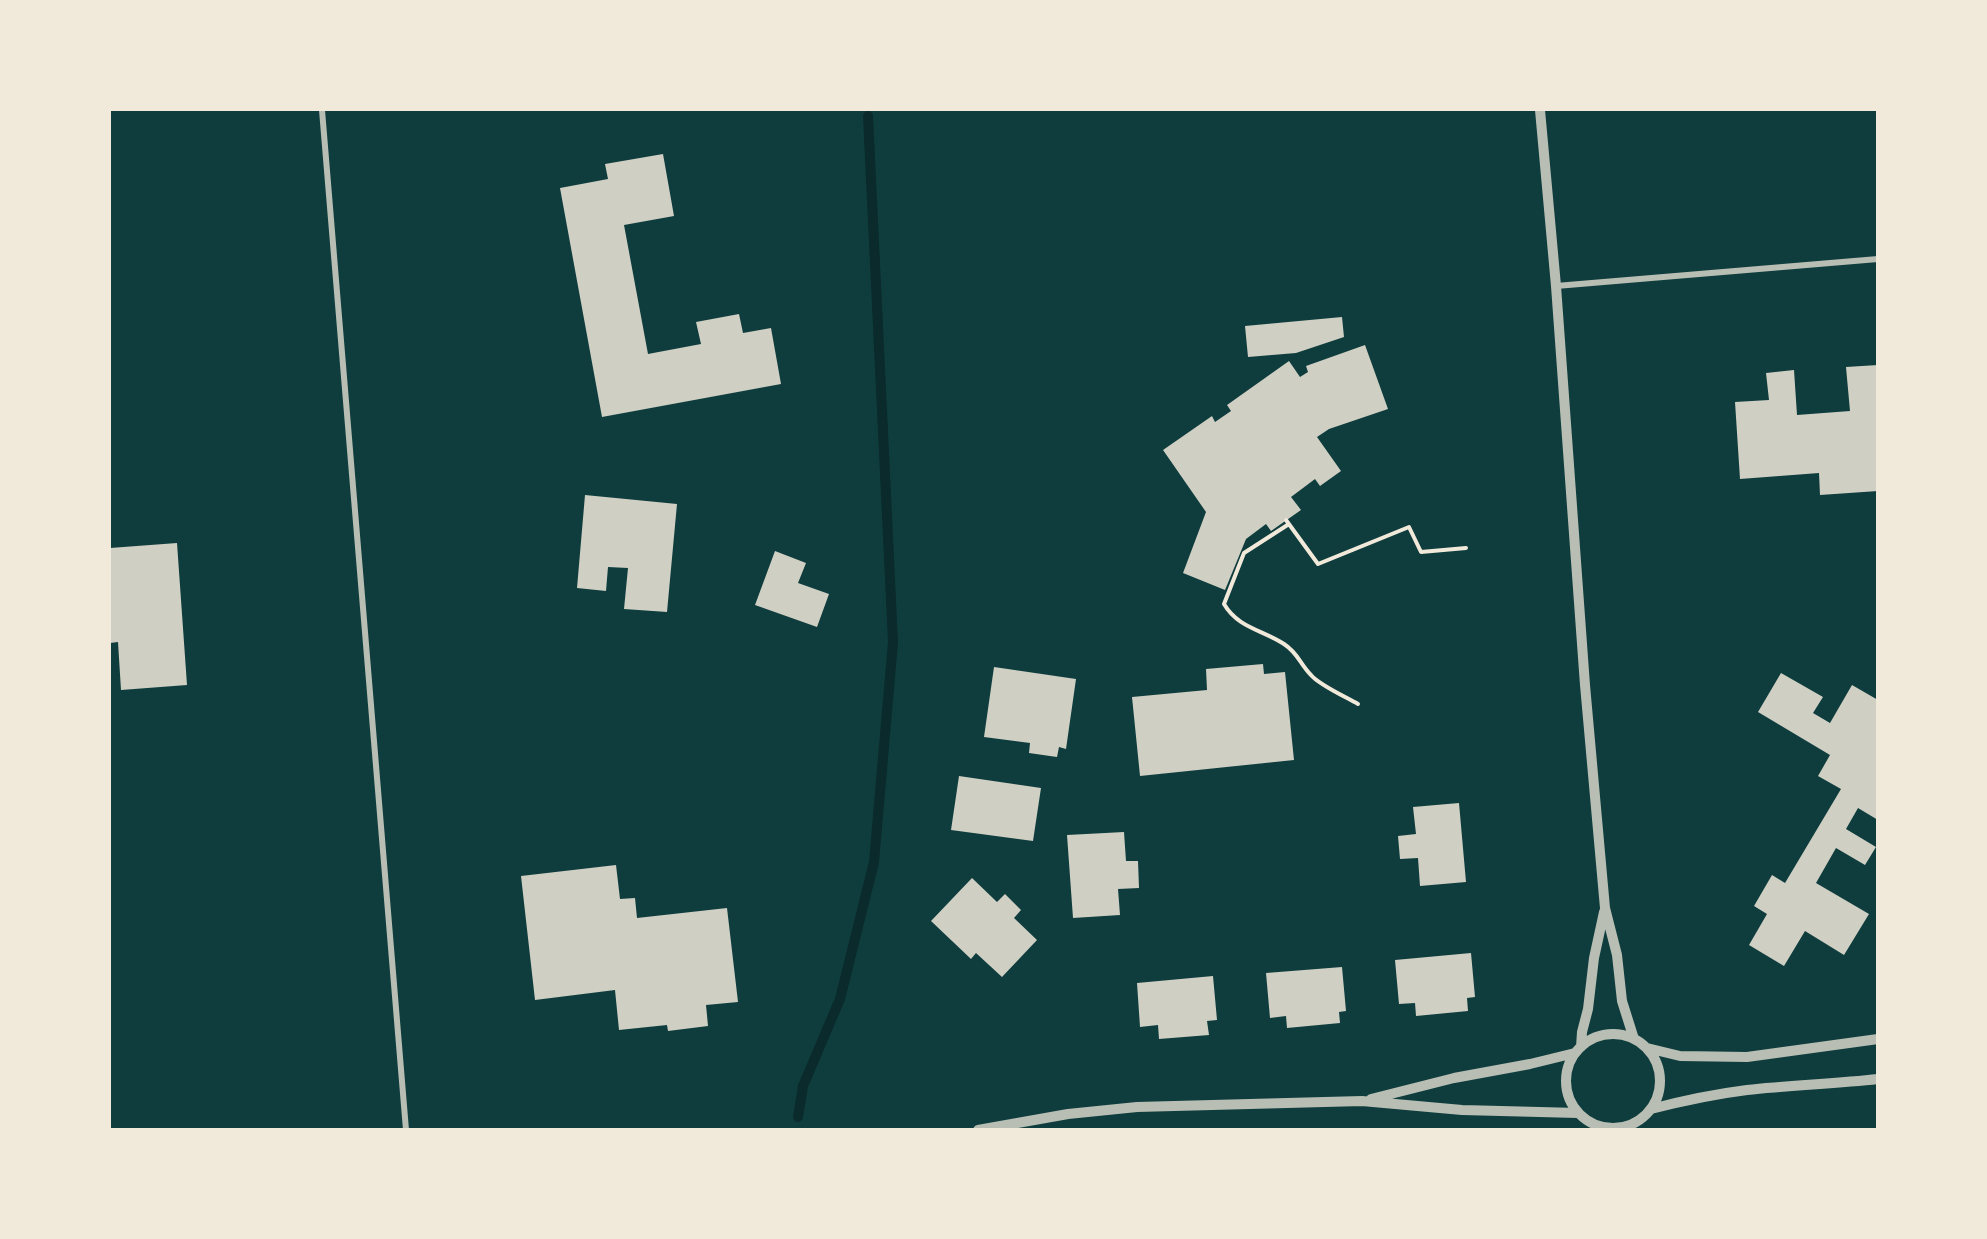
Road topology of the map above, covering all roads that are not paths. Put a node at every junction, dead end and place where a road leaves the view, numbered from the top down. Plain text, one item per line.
1 (322, 110) edge
2 (1540, 110) edge
3 (1878, 259) edge
4 (1556, 286) junction
5 (1605, 908) junction
6 (1634, 1039) junction
7 (1878, 1039) edge
8 (1647, 1048) junction
9 (1578, 1050) junction
10 (1878, 1079) edge
11 (1362, 1101) junction
12 (1651, 1109) junction
13 (1578, 1113) junction
14 (1639, 1125) edge
15 (1594, 1126) edge
16 (406, 1130) edge
17 (978, 1130) edge

1 - 16 street
2 - 4 street
3 - 4 street
4 - 5 street
5 - 6 street
5 - 9 street
6 - 8 street
6 - 9 street
7 - 8 street
8 - 12 street
9 - 11 street
9 - 13 street
10 - 12 street
11 - 13 street
11 - 17 street
12 - 14 street
13 - 15 street
14 - 15 street

